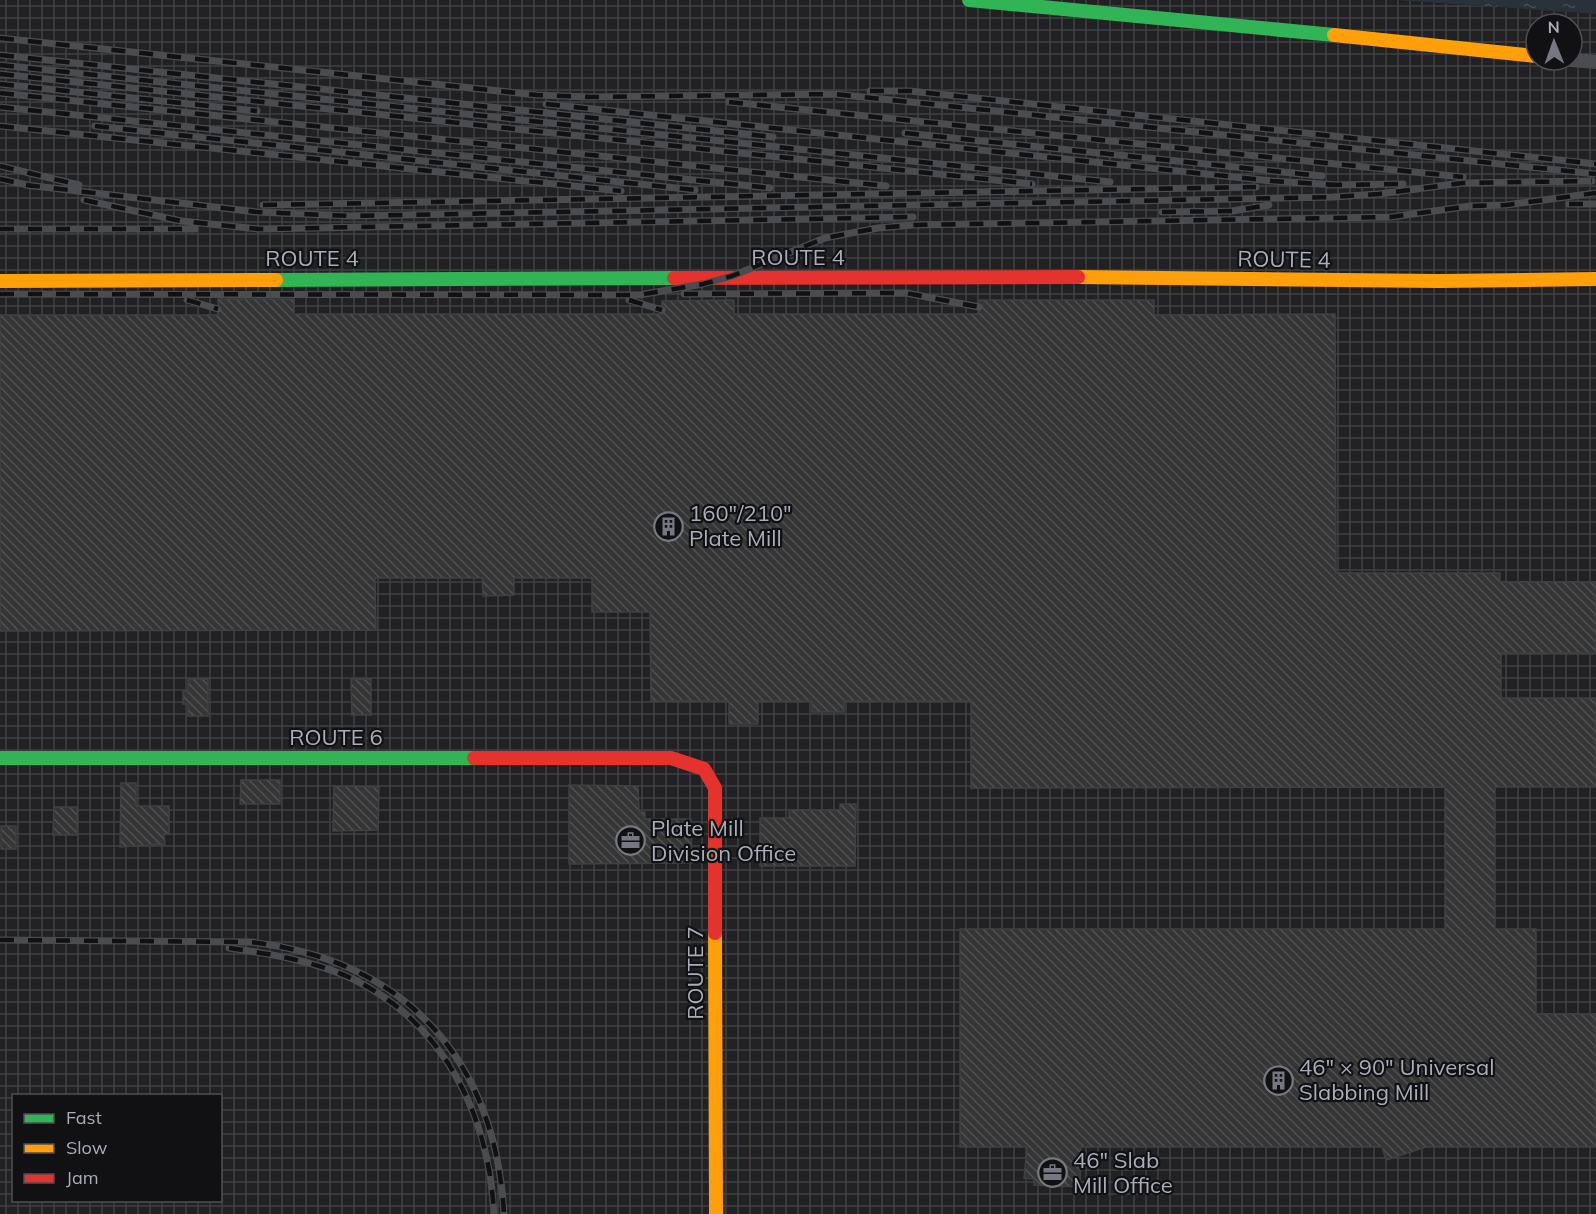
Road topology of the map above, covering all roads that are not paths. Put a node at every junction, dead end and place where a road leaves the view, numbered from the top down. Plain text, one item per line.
1 (969, 0) edge
2 (1524, 55) edge
3 (1596, 279) edge
4 (0, 281) edge
5 (0, 758) edge
6 (671, 758) joint
7 (716, 1214) edge

1 - 2 street
3 - 4 street, ROUTE 4
5 - 6 street, ROUTE 6
6 - 7 street, ROUTE 7

